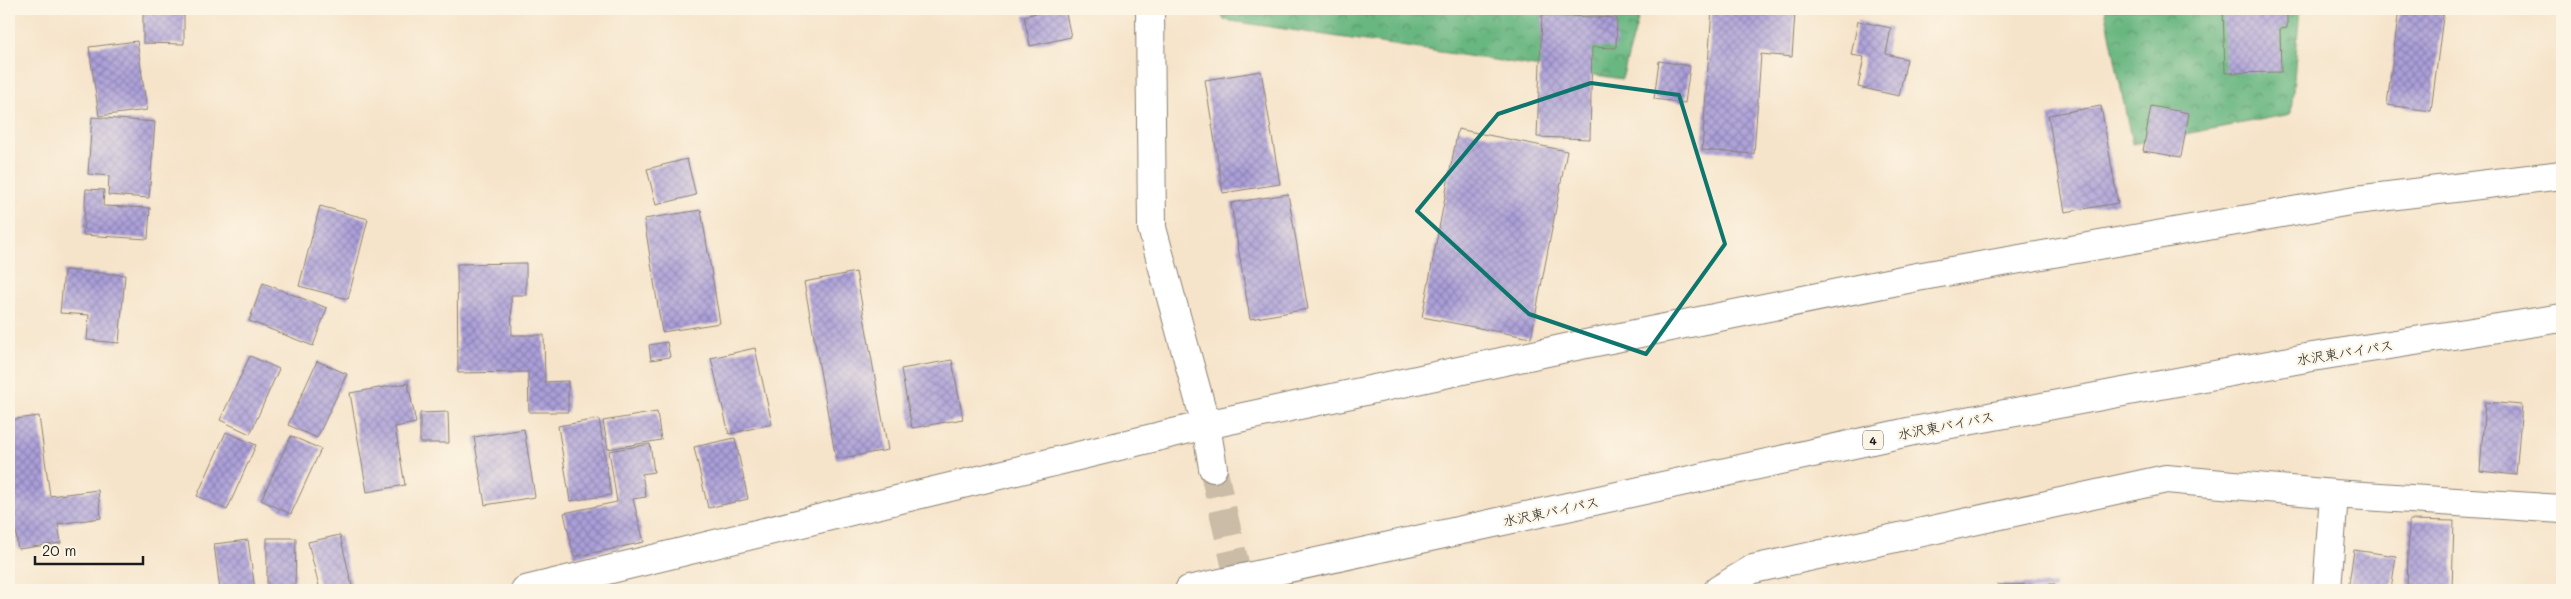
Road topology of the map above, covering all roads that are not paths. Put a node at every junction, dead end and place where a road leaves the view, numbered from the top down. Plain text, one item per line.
1 (1150, 9) edge
2 (2562, 175) edge
3 (2562, 318) edge
4 (1206, 425) junction
5 (1214, 468) tunnel mouth
6 (2334, 494) junction
7 (2562, 509) edge
8 (525, 590) edge
9 (1189, 590) edge
10 (1718, 590) edge
11 (2327, 590) edge

1 - 4 main road
2 - 4 main road
3 - 9 main road, 水沢東バイパス / 4
4 - 5 main road
4 - 8 main road
6 - 7 main road
6 - 10 main road
6 - 11 main road

